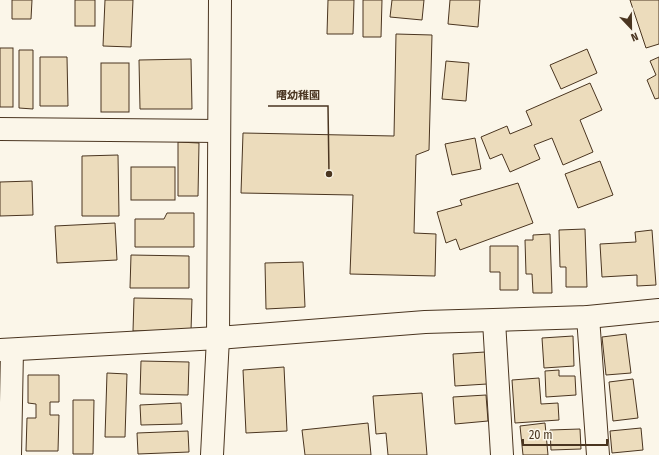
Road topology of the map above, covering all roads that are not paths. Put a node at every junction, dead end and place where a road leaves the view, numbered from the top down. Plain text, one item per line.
1 (220, 0) edge
2 (0, 129) edge
3 (219, 131) junction
4 (659, 310) edge
5 (588, 317) junction
6 (494, 321) junction
7 (218, 338) junction
8 (6, 350) edge
9 (10, 455) edge
10 (212, 455) edge
11 (502, 455) edge
12 (598, 455) edge

1 - 3 street
2 - 3 street
3 - 7 street
4 - 5 street
5 - 6 street
5 - 12 street
6 - 7 street
6 - 11 street
7 - 8 street
7 - 10 street
8 - 9 street

